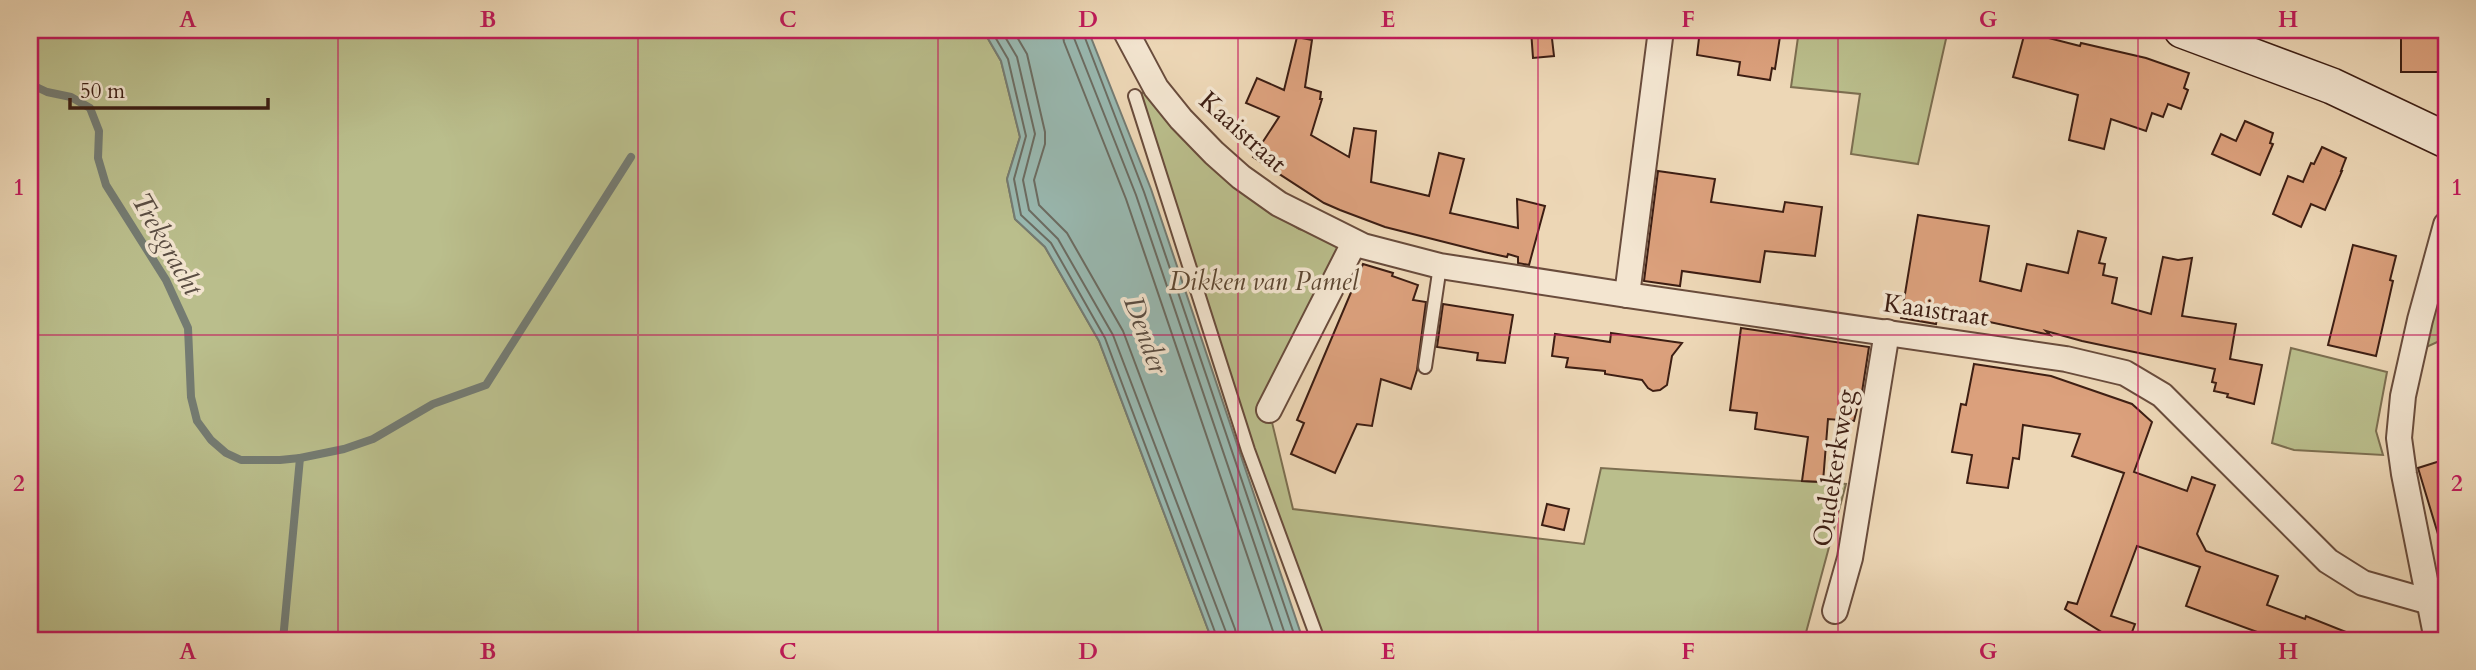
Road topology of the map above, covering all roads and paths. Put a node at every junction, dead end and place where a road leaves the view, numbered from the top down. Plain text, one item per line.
1 (1125, 30) edge
2 (1661, 30) edge
3 (2182, 30) edge
4 (1135, 96) dead end
5 (2446, 140) edge
6 (2446, 225) edge
7 (1354, 243) junction
8 (1440, 265) junction
9 (1627, 295) junction
10 (1887, 332) junction
11 (1425, 367) dead end
12 (1269, 410) dead end
13 (2438, 597) edge
14 (1835, 611) dead end
15 (1318, 640) edge
16 (2437, 640) edge

1 - 7 street, Kaaistraat
2 - 9 street
3 - 5 main road
4 - 15 lane
6 - 13 street
7 - 8 street, Kaaistraat
7 - 12 street
8 - 9 street, Kaaistraat
8 - 11 lane
9 - 10 street, Kaaistraat
10 - 13 street, Kaaistraat
10 - 14 street, Oudekerkweg
13 - 16 street

